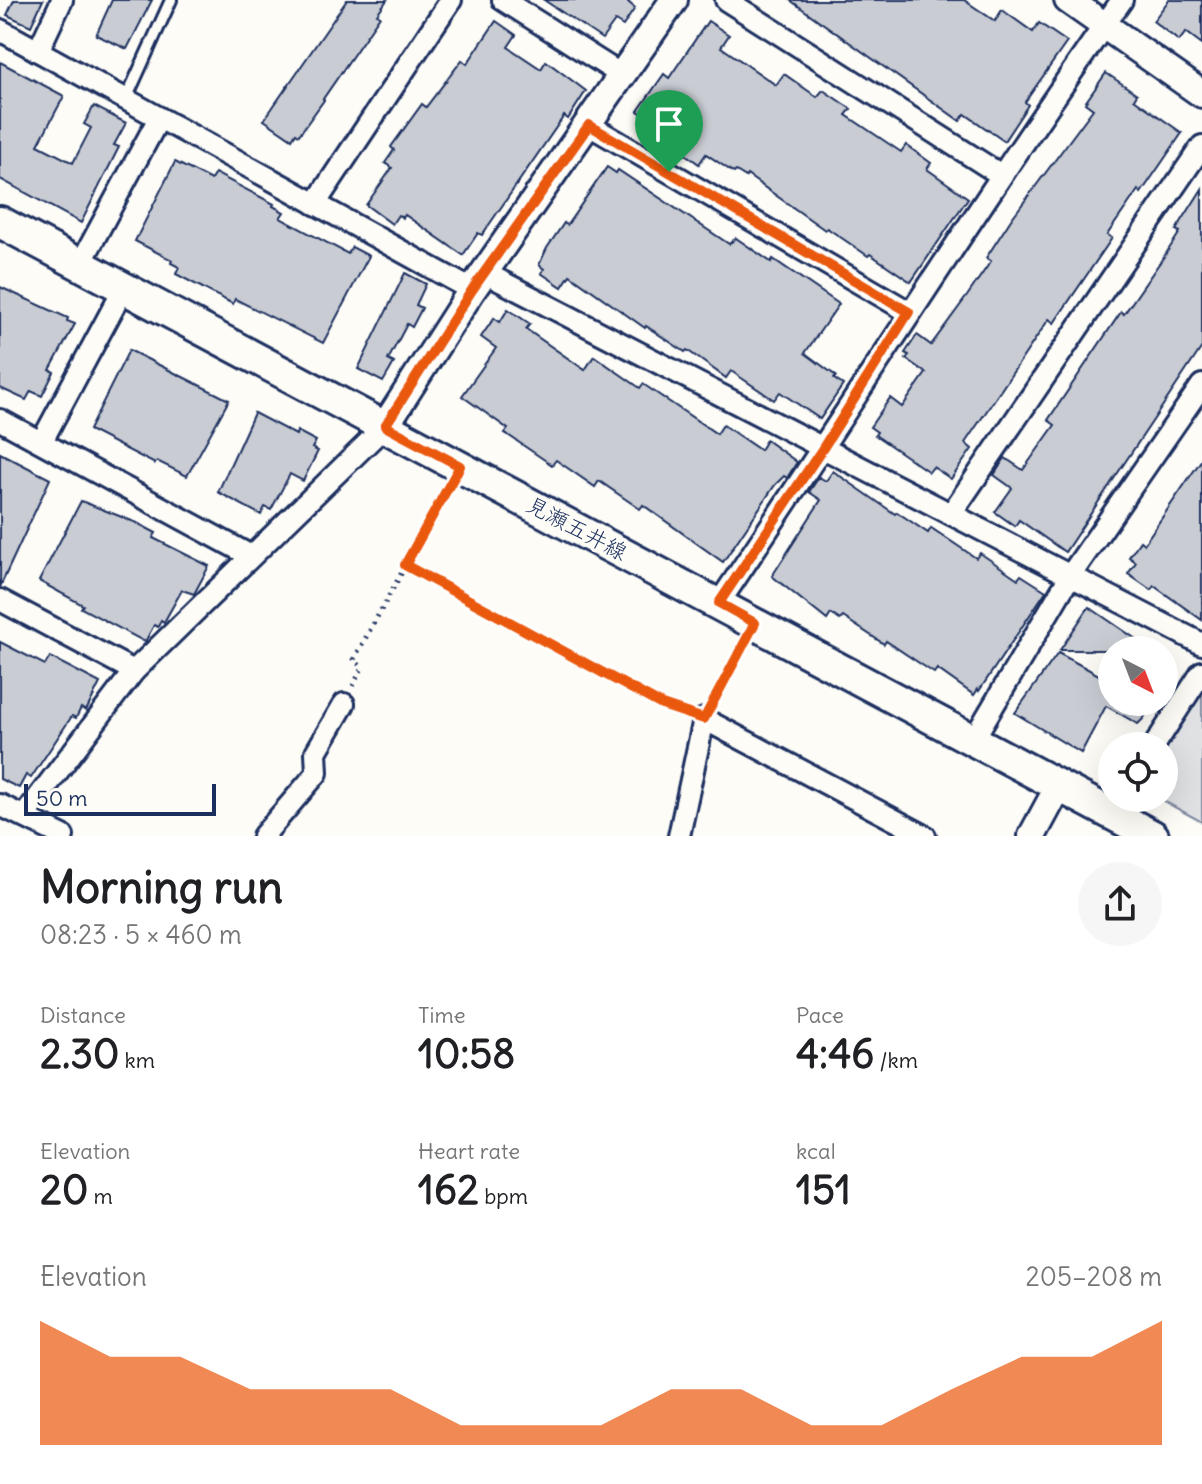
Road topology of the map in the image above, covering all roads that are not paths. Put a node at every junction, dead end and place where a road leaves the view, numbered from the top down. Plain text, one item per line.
1 (62, 0) edge
2 (171, 0) edge
3 (451, 0) edge
4 (503, 0) edge
5 (674, 0) edge
6 (726, 0) edge
7 (1068, 0) edge
8 (1122, 0) edge
9 (1104, 26) junction
10 (0, 30) edge
11 (38, 51) junction
12 (623, 76) junction
13 (1202, 94) edge
14 (126, 99) junction
15 (159, 118) junction
16 (589, 125) junction
17 (1202, 146) edge
18 (1001, 175) junction
19 (315, 204) junction
20 (0, 222) edge
21 (80, 265) junction
22 (479, 282) junction
23 (124, 288) junction
24 (909, 312) junction
25 (1202, 385) edge
26 (0, 420) edge
27 (385, 426) junction
28 (42, 441) junction
29 (823, 448) junction
30 (951, 514) junction
31 (251, 556) junction
32 (1070, 576) junction
33 (0, 600) edge
34 (719, 603) junction
35 (1202, 644) edge
36 (134, 671) junction
37 (1202, 672) edge
38 (344, 704) road end
39 (1163, 732) edge
40 (973, 740) junction
41 (1059, 786) junction
42 (1098, 800) edge
43 (0, 805) edge
44 (1123, 812) edge
45 (24, 816) junction
46 (63, 836) edge
47 (263, 836) edge
48 (679, 836) edge
49 (925, 836) edge
50 (1032, 836) edge
51 (1153, 836) edge

1 - 11 street
2 - 14 lane
3 - 19 street
4 - 12 street
5 - 12 street
6 - 18 street
7 - 9 street
8 - 9 street
9 - 13 street
9 - 18 street
10 - 11 street
11 - 14 street
12 - 16 street
14 - 15 street
15 - 19 street
15 - 21 street
16 - 22 street
16 - 24 street
17 - 30 street
18 - 24 street
19 - 22 street
20 - 21 main road, 見瀬五井線
21 - 23 main road, 見瀬五井線
22 - 27 street
22 - 29 street
23 - 27 main road, 見瀬五井線
23 - 28 street
24 - 29 street
25 - 32 street
26 - 28 street
27 - 31 street
27 - 34 main road, 見瀬五井線
28 - 31 street
29 - 30 street
29 - 34 street
30 - 32 street
31 - 36 street
32 - 35 street
32 - 40 street
33 - 36 street
34 - 40 main road, 見瀬五井線
36 - 45 street
37 - 39 street
38 - 47 street
40 - 41 main road, 見瀬五井線
41 - 42 main road, 見瀬五井線
41 - 50 street
43 - 45 street
44 - 51 main road, 見瀬五井線
45 - 46 street
48 - 49 street

